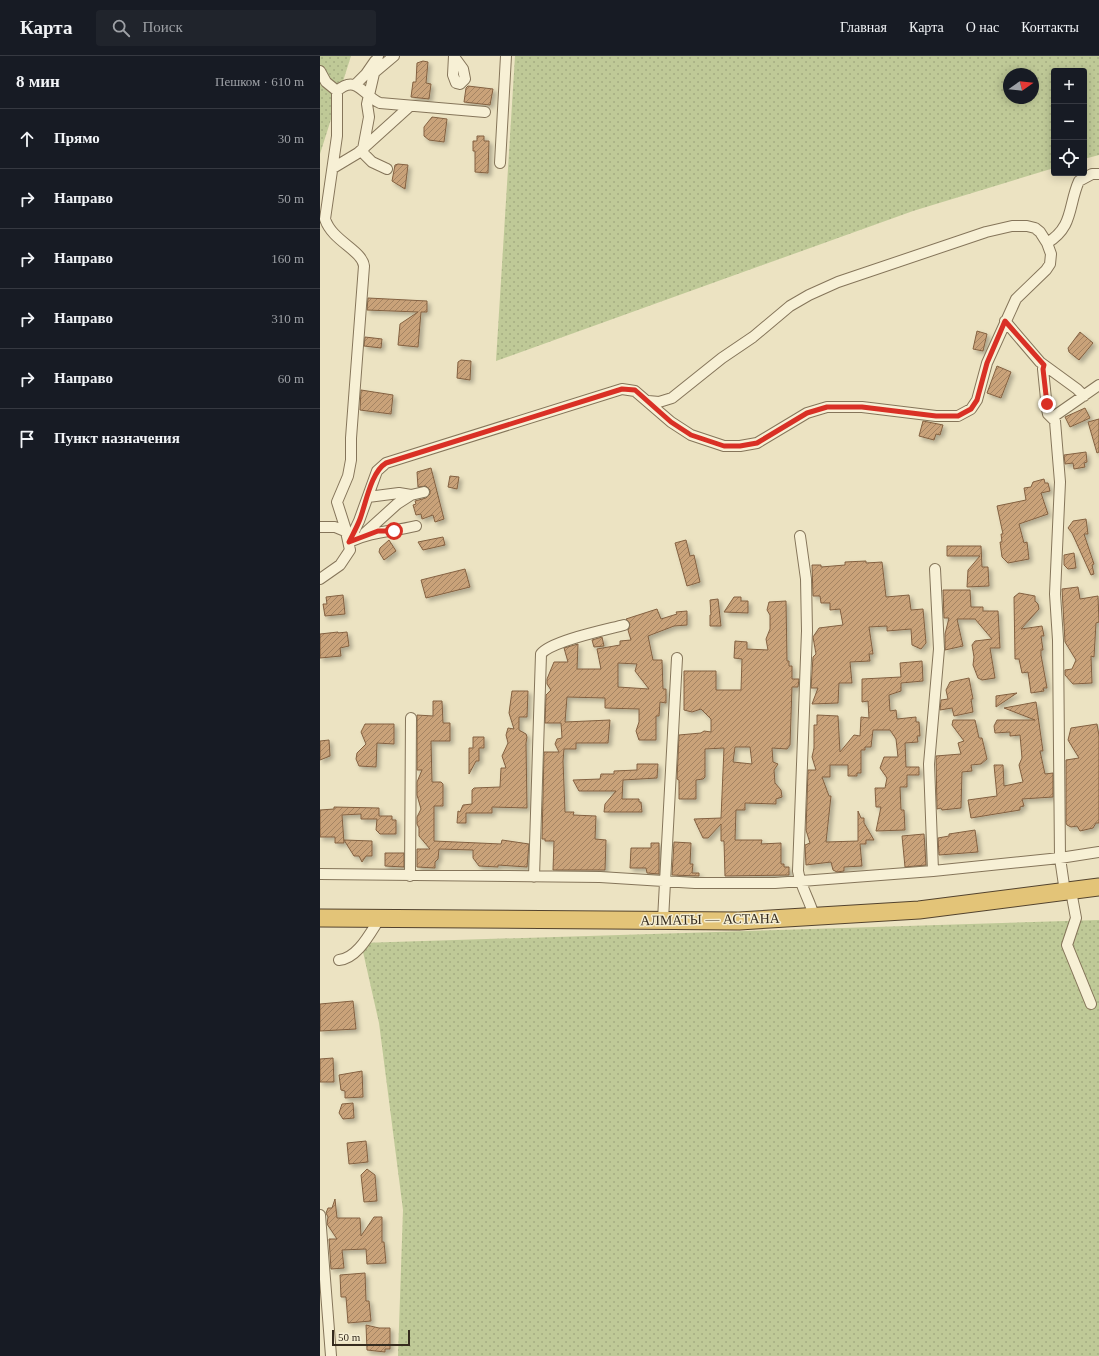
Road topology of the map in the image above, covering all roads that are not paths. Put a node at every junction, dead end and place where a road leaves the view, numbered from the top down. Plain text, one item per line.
1 (378, 56) edge
2 (394, 56) edge
3 (506, 56) edge
4 (320, 72) edge
5 (375, 72) junction
6 (355, 85) junction
7 (337, 91) junction
8 (369, 96) junction
9 (410, 106) junction
10 (485, 112) dead end
11 (363, 149) junction
12 (500, 163) dead end
13 (333, 168) junction
14 (387, 169) dead end
15 (1099, 174) edge
16 (1047, 243) junction
17 (1005, 321) junction
18 (1044, 365) junction
19 (1099, 385) edge
20 (1084, 396) junction
21 (648, 401) junction
22 (1053, 417) junction
23 (424, 492) dead end
24 (411, 495) junction
25 (368, 497) junction
26 (416, 526) dead end
27 (320, 527) edge
28 (363, 536) junction
29 (800, 536) dead end
30 (348, 537) junction
31 (935, 569) dead end
32 (320, 579) edge
33 (624, 625) dead end
34 (677, 658) dead end
35 (411, 718) dead end
36 (1099, 852) edge
37 (1060, 858) junction
38 (933, 871) junction
39 (320, 874) edge
40 (410, 876) junction
41 (534, 877) junction
42 (664, 880) junction
43 (800, 881) junction
44 (1099, 887) edge
45 (1068, 891) junction
46 (814, 916) junction
47 (320, 918) edge
48 (380, 918) junction
49 (663, 920) junction
50 (339, 960) dead end
51 (1091, 1004) dead end
52 (320, 1215) edge
53 (331, 1356) edge

1 - 5 street
1 - 6 street
2 - 5 street
3 - 12 street
4 - 7 street
5 - 8 street
6 - 7 street
6 - 8 street
7 - 13 street
8 - 9 street
8 - 11 street
9 - 10 street
9 - 11 street
11 - 13 street
11 - 14 street
13 - 30 street
15 - 16 street
16 - 17 street
16 - 21 street
17 - 18 street
17 - 21 street
18 - 20 street
18 - 22 street
19 - 20 street
20 - 22 street
21 - 25 street
22 - 37 street
23 - 24 street
24 - 25 street
24 - 28 street
25 - 30 street
26 - 28 street
27 - 30 street
28 - 30 street
29 - 43 street
30 - 32 street
31 - 38 street
33 - 41 street
34 - 42 street
35 - 40 street
36 - 37 street
37 - 38 street
37 - 45 street
38 - 43 street
39 - 40 street
40 - 41 street
41 - 42 street
42 - 43 street
42 - 49 street
43 - 46 street
44 - 45 highway, АЛМАТЫ — АСТАНА
45 - 46 highway, АЛМАТЫ — АСТАНА
45 - 51 street
46 - 49 highway, АЛМАТЫ — АСТАНА
47 - 48 highway, АЛМАТЫ — АСТАНА
48 - 49 highway, АЛМАТЫ — АСТАНА
48 - 50 street
52 - 53 street

